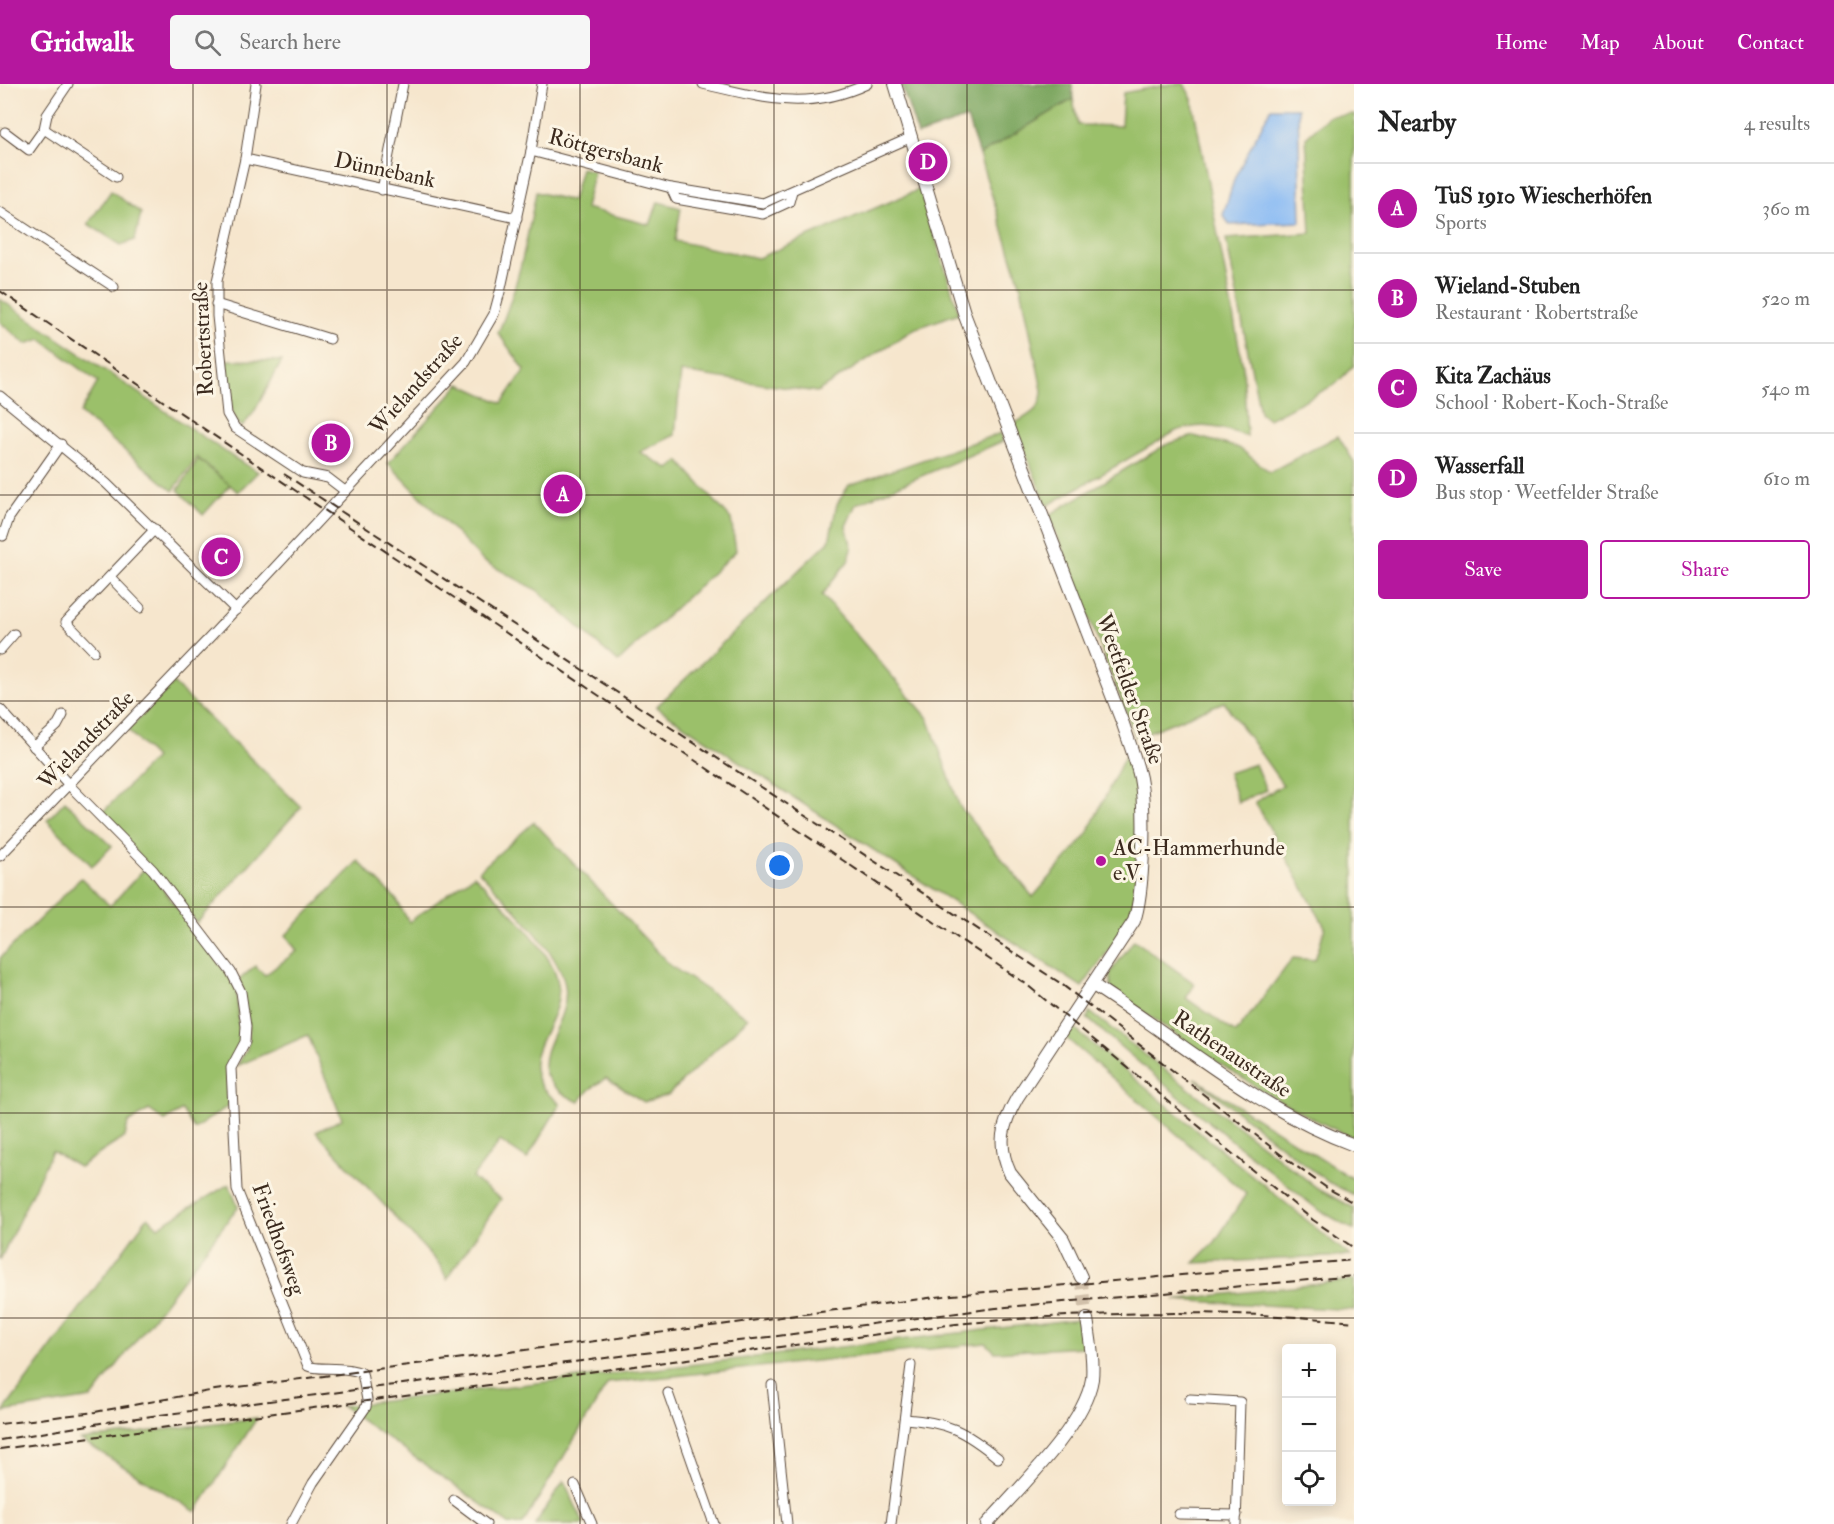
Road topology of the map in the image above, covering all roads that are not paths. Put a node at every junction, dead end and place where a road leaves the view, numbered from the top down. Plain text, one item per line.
1 (68, 84) edge
2 (256, 84) edge
3 (403, 84) edge
4 (542, 84) edge
5 (703, 84) edge
6 (867, 84) edge
7 (895, 84) edge
8 (44, 129) junction
9 (5, 132) dead end
10 (912, 137) junction
11 (531, 151) junction
12 (244, 159) junction
13 (116, 177) dead end
14 (671, 188) junction
15 (382, 190) junction
16 (792, 191) junction
17 (719, 196) junction
18 (736, 199) junction
19 (717, 207) junction
20 (735, 210) junction
21 (0, 212) edge
22 (517, 218) junction
23 (114, 287) dead end
24 (216, 304) junction
25 (330, 339) dead end
26 (0, 396) edge
27 (61, 444) junction
28 (345, 490) junction
29 (155, 529) junction
30 (3, 536) dead end
31 (110, 577) junction
32 (140, 608) dead end
33 (236, 610) junction
34 (14, 634) dead end
35 (0, 650) edge
36 (94, 651) dead end
37 (0, 709) edge
38 (63, 715) dead end
39 (34, 747) junction
40 (70, 786) junction
41 (0, 856) edge
42 (1093, 985) junction
43 (1354, 1145) edge
44 (1081, 1277) tunnel mouth
45 (1087, 1319) tunnel mouth
46 (911, 1365) dead end
47 (772, 1385) dead end
48 (668, 1393) dead end
49 (1190, 1399) dead end
50 (905, 1419) junction
51 (998, 1458) dead end
52 (575, 1485) dead end
53 (454, 1500) dead end
54 (1179, 1514) dead end
55 (1236, 1520) edge
56 (291, 1524) edge
57 (486, 1524) edge
58 (592, 1524) edge
59 (714, 1524) edge
60 (787, 1524) edge
61 (891, 1524) edge
62 (987, 1524) edge

1 - 8 street
2 - 12 street, Robertstraße
3 - 15 street
4 - 11 street, Wielandstraße
5 - 6 street
7 - 10 street, Weetfelder Straße
8 - 9 street
8 - 13 street
10 - 16 street, Röttgersbank
10 - 42 street, Weetfelder Straße
11 - 14 street, Röttgersbank
11 - 22 street, Wielandstraße
12 - 15 street, Dünnebank
12 - 24 street, Robertstraße
14 - 17 street, Röttgersbank
14 - 19 street, Röttgersbank
15 - 22 street, Dünnebank
16 - 18 street, Röttgersbank
16 - 20 street, Röttgersbank
17 - 18 street, Röttgersbank
17 - 19 street
18 - 20 street
19 - 20 street, Röttgersbank
21 - 23 street
22 - 28 street, Wielandstraße
24 - 25 street
24 - 28 street, Robertstraße
26 - 27 street
27 - 29 street
27 - 30 street
28 - 33 street, Wielandstraße
29 - 31 street
29 - 33 street
31 - 32 street
31 - 36 street
33 - 40 street, Wielandstraße
34 - 35 street
37 - 39 street
38 - 39 street
39 - 40 street
40 - 41 street, Wielandstraße
40 - 56 street, Friedhofsweg
42 - 43 street, Rathenaustraße
42 - 44 street, Weetfelder Straße
45 - 62 street
46 - 50 street
47 - 60 street
48 - 59 street
49 - 55 street
50 - 51 street
50 - 61 street
52 - 58 street
53 - 57 street
54 - 55 street

